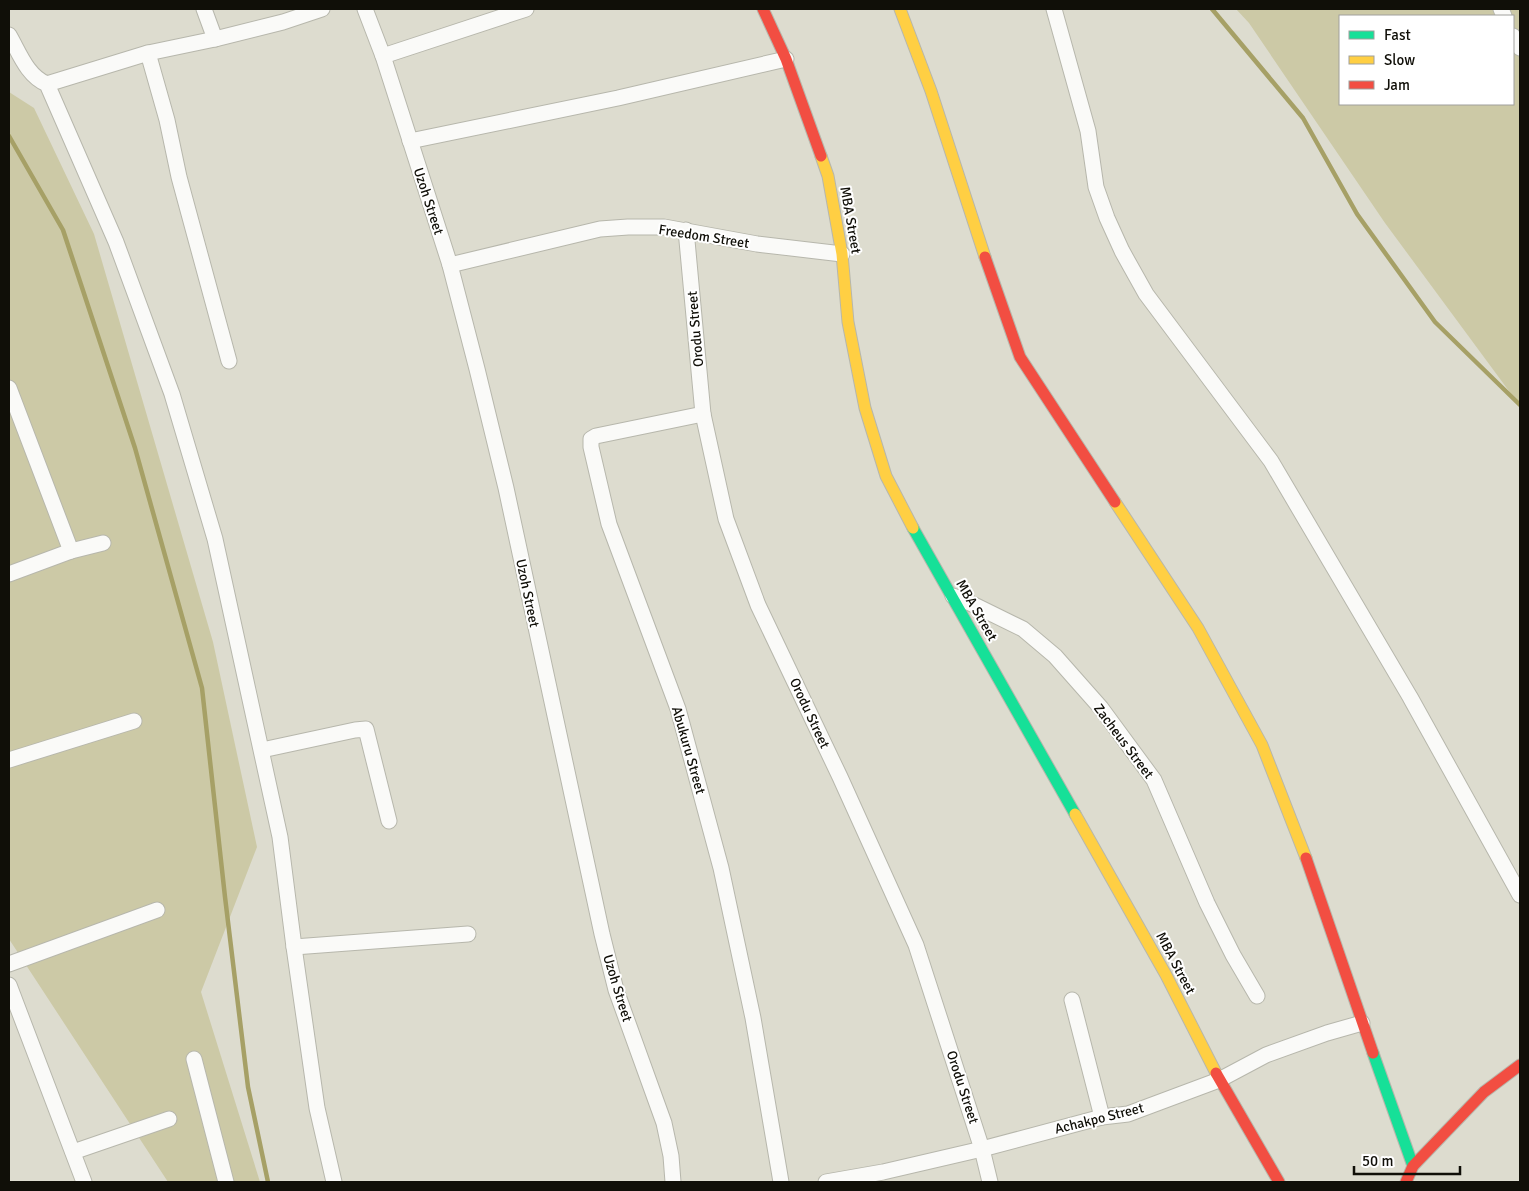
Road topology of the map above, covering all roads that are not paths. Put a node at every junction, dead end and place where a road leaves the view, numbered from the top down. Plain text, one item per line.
1 (204, 9) edge
2 (322, 9) edge
3 (365, 9) edge
4 (526, 9) edge
5 (763, 9) edge
6 (900, 9) edge
7 (1054, 9) edge
8 (9, 35) edge
9 (215, 40) junction
10 (148, 53) junction
11 (383, 56) junction
12 (786, 59) junction
13 (47, 84) junction
14 (410, 142) junction
15 (686, 230) junction
16 (842, 254) junction
17 (450, 265) junction
18 (229, 361) dead end
19 (9, 388) edge
20 (703, 414) junction
21 (102, 543) dead end
22 (71, 551) junction
23 (9, 574) edge
24 (953, 596) junction
25 (134, 721) dead end
26 (262, 750) junction
27 (9, 760) edge
28 (389, 822) dead end
29 (1520, 895) edge
30 (157, 910) dead end
31 (468, 934) dead end
32 (294, 947) junction
33 (9, 964) edge
34 (9, 985) edge
35 (1257, 996) dead end
36 (1072, 1000) dead end
37 (1362, 1023) junction
38 (194, 1059) dead end
39 (1520, 1064) edge
40 (1219, 1080) junction
41 (1102, 1117) junction
42 (169, 1119) dead end
43 (982, 1148) junction
44 (73, 1152) junction
45 (1413, 1166) junction
46 (884, 1177) edge
47 (84, 1182) edge
48 (226, 1182) edge
49 (334, 1182) edge
50 (673, 1182) edge
51 (781, 1182) edge
52 (826, 1182) edge
53 (990, 1182) edge
54 (1279, 1182) edge
55 (1406, 1182) edge

1 - 9 street
2 - 9 street
3 - 11 street, Uzoh Street
4 - 11 street
5 - 12 street, MBA Street
6 - 37 street
7 - 29 street
8 - 13 street
9 - 10 street
10 - 13 street
10 - 18 street
11 - 14 street, Uzoh Street
12 - 14 street
12 - 16 street, MBA Street
13 - 26 street
14 - 17 street, Uzoh Street
15 - 16 street, Freedom Street
15 - 17 street, Freedom Street
15 - 20 street, Orodu Street
16 - 24 street, MBA Street
17 - 50 street, Uzoh Street
19 - 22 street
20 - 43 street, Orodu Street
20 - 51 street, Abukuru Street
21 - 22 street
22 - 23 street
24 - 35 street, Zacheus Street
24 - 40 street, MBA Street
25 - 27 street
26 - 28 street
26 - 32 street
30 - 33 street
31 - 32 street
32 - 49 street
34 - 44 street
36 - 41 street
37 - 40 street, Achakpo Street
37 - 45 street
38 - 48 street
39 - 45 street
40 - 41 street, Achakpo Street
40 - 54 street, MBA Street
41 - 43 street, Achakpo Street
42 - 44 street
43 - 46 street, Achakpo Street
43 - 53 street, Orodu Street
44 - 47 street
45 - 55 street
46 - 52 street, Achakpo Street

